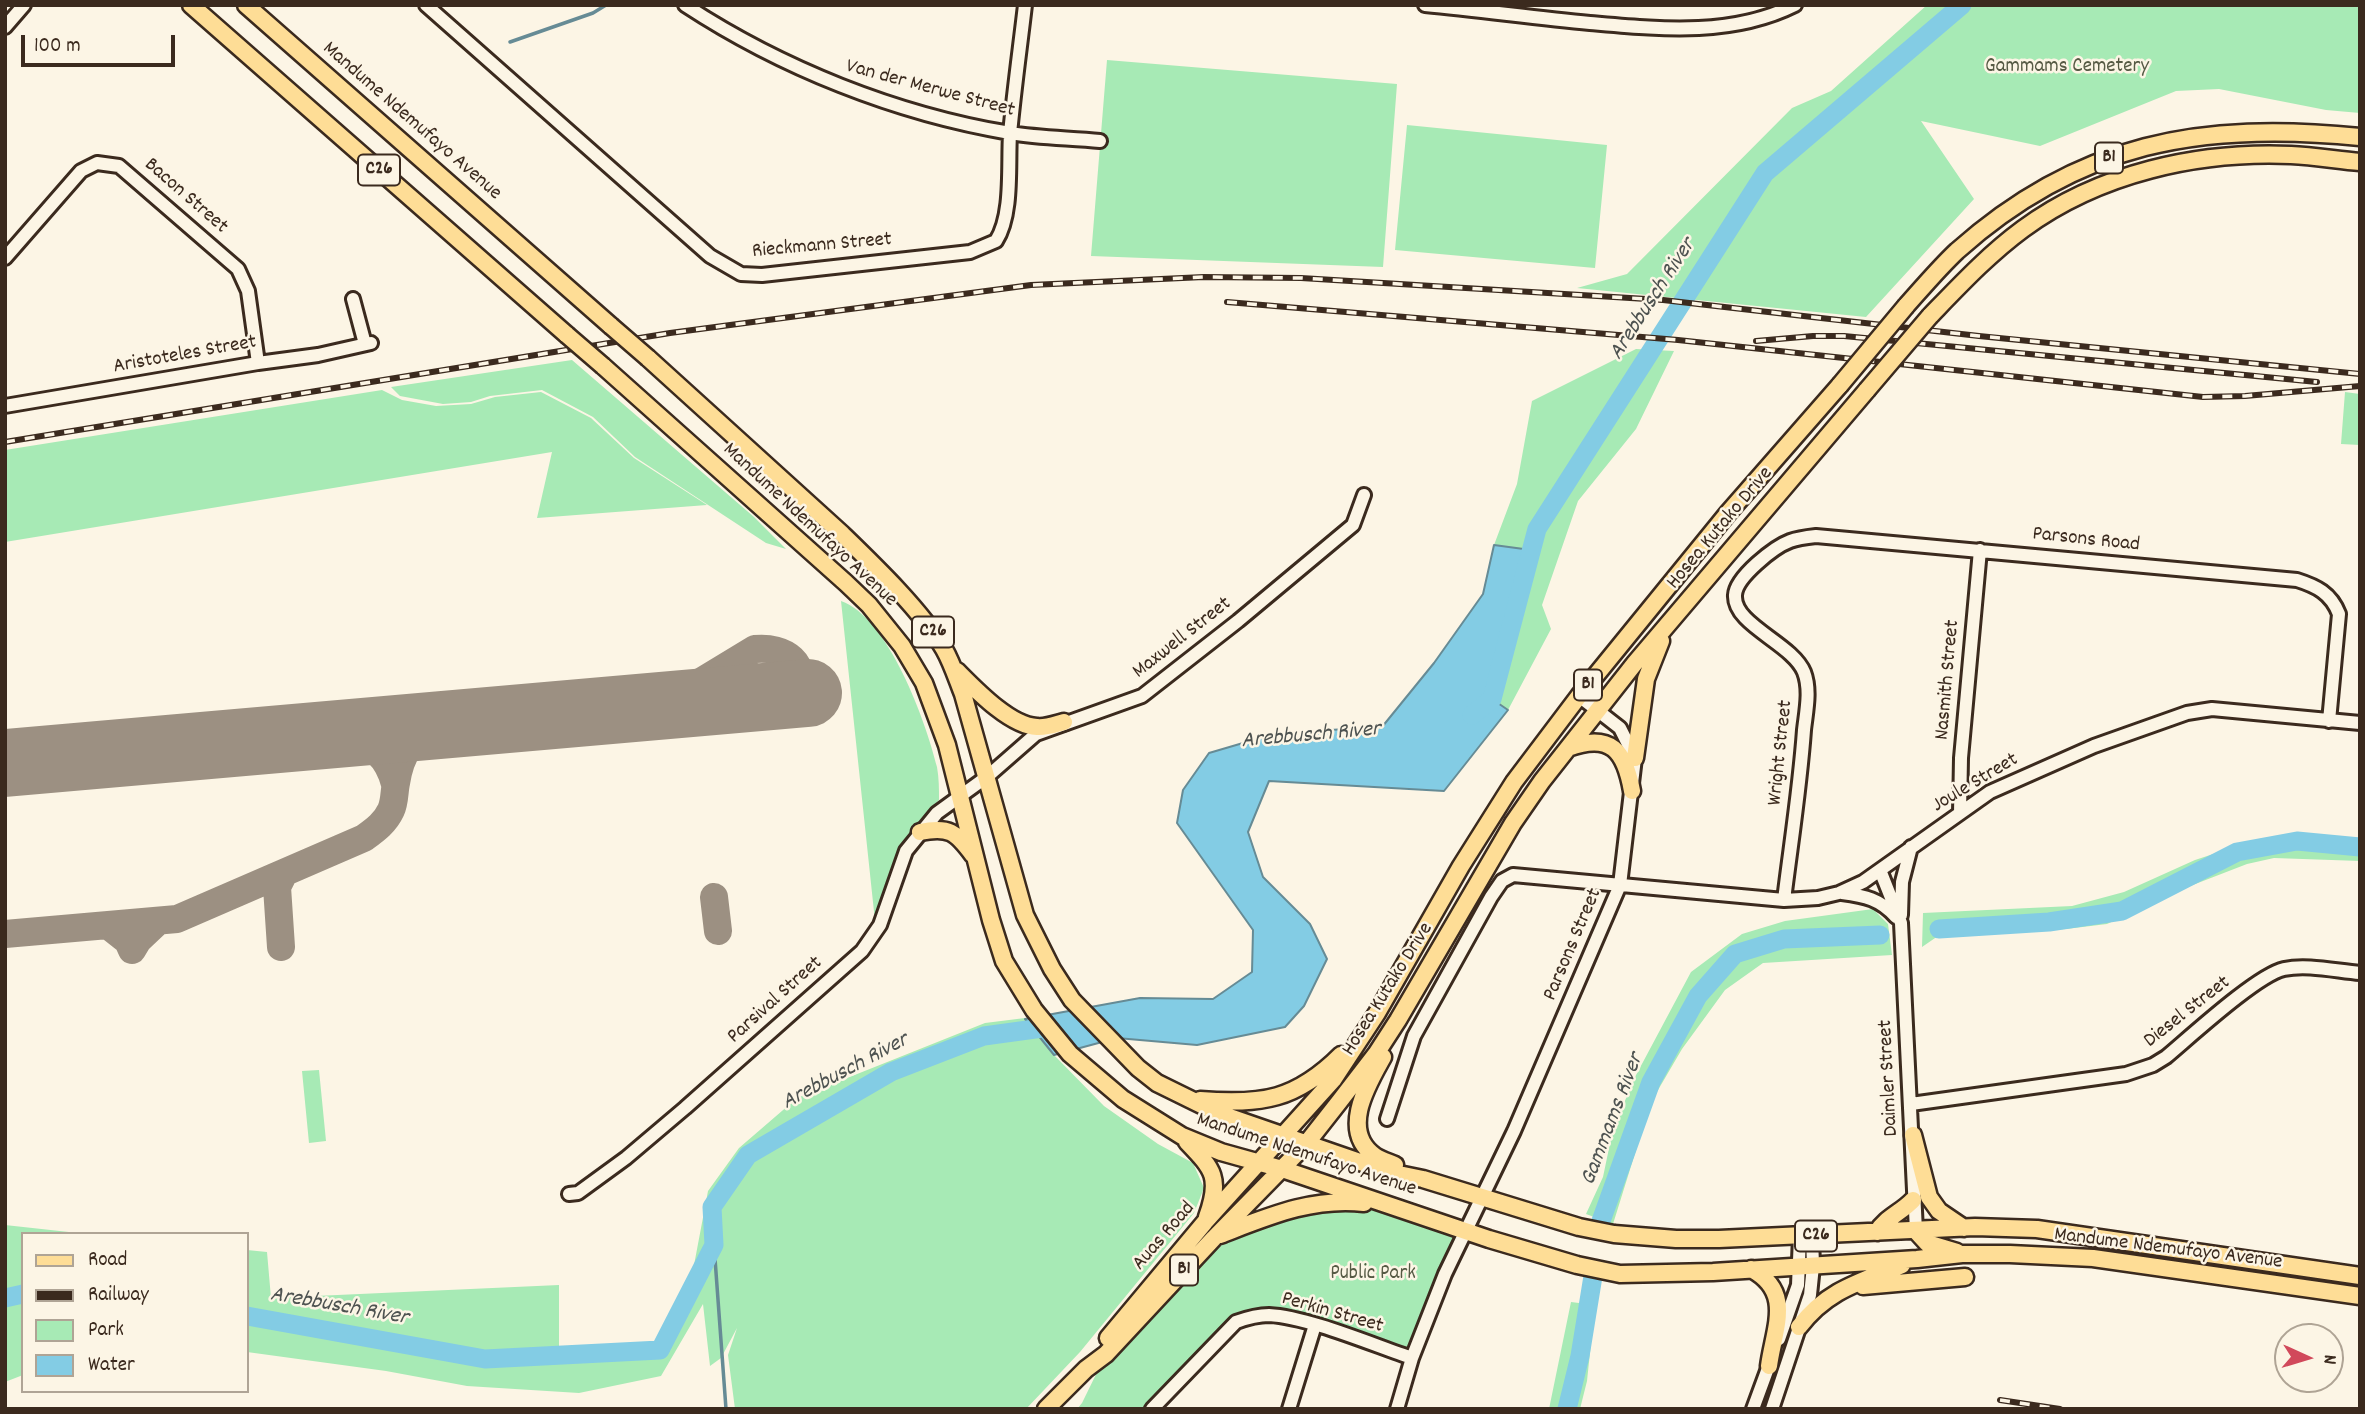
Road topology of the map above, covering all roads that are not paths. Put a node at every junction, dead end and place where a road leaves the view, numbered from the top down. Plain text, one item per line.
1 (24, 5) edge
2 (191, 5) edge
3 (246, 5) edge
4 (426, 5) edge
5 (685, 5) edge
6 (1025, 5) edge
7 (1425, 5) edge
8 (1795, 5) edge
9 (5, 27) edge
10 (1010, 133) junction
11 (2360, 136) edge
12 (1100, 141) dead end
13 (2360, 162) edge
14 (7, 252) edge
15 (352, 299) dead end
16 (257, 363) junction
17 (5, 406) edge
18 (1364, 495) dead end
19 (1980, 550) junction
20 (1734, 598) joint
21 (1669, 623) junction
22 (953, 667) junction
23 (1579, 696) junction
24 (1597, 710) junction
25 (2329, 721) junction
26 (1064, 722) junction
27 (2360, 723) edge
28 (1567, 748) junction
29 (1635, 758) junction
30 (988, 776) junction
31 (1632, 791) junction
32 (960, 795) junction
33 (1960, 813) junction
34 (920, 832) junction
35 (1911, 847) junction
36 (976, 860) junction
37 (1880, 870) junction
38 (1620, 885) junction
39 (1839, 893) junction
40 (1784, 900) junction
41 (1901, 923) junction
42 (1440, 950) junction
43 (2360, 973) edge
44 (1377, 1013) junction
45 (1186, 1099) junction
46 (1911, 1104) junction
47 (1387, 1119) dead end
48 (1913, 1135) junction
49 (1182, 1136) junction
50 (1283, 1137) junction
51 (1306, 1144) junction
52 (1260, 1162) junction
53 (1282, 1169) junction
54 (1423, 1179) junction
55 (569, 1194) dead end
56 (1483, 1198) junction
57 (1913, 1200) junction
58 (1394, 1208) junction
59 (1205, 1222) junction
60 (1964, 1228) junction
61 (2066, 1228) junction
62 (1466, 1230) junction
63 (1916, 1231) junction
64 (1877, 1232) junction
65 (1806, 1236) junction
66 (1214, 1238) junction
67 (1962, 1254) junction
68 (2093, 1258) junction
69 (1917, 1259) junction
70 (1807, 1267) junction
71 (1751, 1269) junction
72 (2360, 1276) edge
73 (1965, 1277) dead end
74 (1847, 1287) junction
75 (2360, 1296) edge
76 (1315, 1325) junction
77 (1799, 1327) junction
78 (1412, 1358) junction
79 (1769, 1366) junction
80 (1086, 1369) junction
81 (1046, 1409) edge
82 (1152, 1409) edge
83 (1289, 1409) edge
84 (1397, 1409) edge
85 (1754, 1409) edge
86 (1772, 1409) edge

1 - 9 street
2 - 32 main road, Mandume Ndemufayo Avenue / C26, bridge
3 - 22 main road, Mandume Ndemufayo Avenue / C26, bridge
4 - 10 street, Rieckmann Street
5 - 10 street, Van der Merwe Street
6 - 10 street, Rieckmann Street
7 - 8 street
10 - 12 street, Van der Merwe Street
11 - 23 main road, Hosea Kutako Drive / B1, bridge
13 - 21 main road, Hosea Kutako Drive / B1, bridge
14 - 16 street, Bacon Street
15 - 16 street, Aristoteles Street
16 - 17 street, Aristoteles Street
18 - 26 street, Maxwell Street
19 - 20 street, Parsons Road
19 - 25 street, Parsons Road
19 - 33 street, Nasmith Street
20 - 40 street, Wright Street
21 - 24 main road, Hosea Kutako Drive / B1
21 - 29 main road
22 - 26 main road
22 - 30 main road, Mandume Ndemufayo Avenue / C26
23 - 24 street
23 - 44 main road, Hosea Kutako Drive / B1
24 - 28 main road, Hosea Kutako Drive / B1
24 - 29 street
25 - 27 street, Joule Street
25 - 33 street, Joule Street
26 - 30 street, Maxwell Street
28 - 31 main road
28 - 42 main road, Hosea Kutako Drive / B1
29 - 31 street, Parsons Street
30 - 32 street, Maxwell Street
30 - 45 main road, Mandume Ndemufayo Avenue / C26
31 - 38 street, Parsons Street
32 - 34 street, Parsival Street
32 - 36 main road, Mandume Ndemufayo Avenue / C26
33 - 35 street, Joule Street
34 - 36 main road
34 - 55 street, Parsival Street
35 - 37 street, Joule Street
35 - 41 street, Daimler Street
36 - 49 main road, Mandume Ndemufayo Avenue / C26
37 - 39 street, Joule Street
37 - 41 street, Daimler Street
38 - 40 street, Joule Street
38 - 47 street, Joule Street
38 - 56 street, Parsons Street
39 - 40 street, Joule Street
39 - 41 street
41 - 46 street, Daimler Street
42 - 51 main road, Hosea Kutako Drive / B1
42 - 54 main road
43 - 46 street, Diesel Street
44 - 45 main road
44 - 50 main road, Hosea Kutako Drive / B1
45 - 50 main road, Mandume Ndemufayo Avenue / C26
46 - 48 street, Daimler Street
48 - 57 street, Daimler Street
48 - 60 main road
49 - 52 main road, Mandume Ndemufayo Avenue / C26
49 - 59 main road
50 - 51 main road, Mandume Ndemufayo Avenue / C26
50 - 52 main road, Auas Road
51 - 53 main road, Hosea Kutako Drive / B1
51 - 54 main road, Mandume Ndemufayo Avenue / C26
52 - 53 main road, Mandume Ndemufayo Avenue / C26
52 - 59 main road, Auas Road / B1
53 - 58 main road, Mandume Ndemufayo Avenue / C26
53 - 66 main road, Auas Road / B1
54 - 56 main road, Mandume Ndemufayo Avenue / C26
56 - 62 street, Parsons Street
56 - 65 main road, Mandume Ndemufayo Avenue / C26
57 - 63 street, Daimler Street
57 - 64 main road
58 - 62 main road, Mandume Ndemufayo Avenue / C26
58 - 66 main road
59 - 80 main road, Auas Road / B1
60 - 61 main road, Mandume Ndemufayo Avenue / C26
60 - 63 main road, Mandume Ndemufayo Avenue / C26
61 - 68 main road
61 - 72 main road, Mandume Ndemufayo Avenue / C26
62 - 71 main road, Mandume Ndemufayo Avenue / C26
62 - 78 street, Parsons Street
63 - 64 main road, Mandume Ndemufayo Avenue / C26
63 - 67 main road
64 - 65 main road, Mandume Ndemufayo Avenue / C26
65 - 70 street
66 - 80 main road, Auas Road / B1
67 - 68 main road, Mandume Ndemufayo Avenue / C26
67 - 69 main road, Mandume Ndemufayo Avenue / C26
68 - 75 main road, Mandume Ndemufayo Avenue / C26
69 - 70 main road, Mandume Ndemufayo Avenue / C26
69 - 74 main road
70 - 71 main road, Mandume Ndemufayo Avenue / C26
70 - 77 street
70 - 79 street
71 - 79 main road
73 - 74 main road
74 - 77 main road
76 - 78 street, Perkin Street
76 - 82 street, Perkin Street
76 - 83 street
77 - 86 street
78 - 84 street, Parsons Street
79 - 85 street
80 - 81 main road, Auas Road / B1

